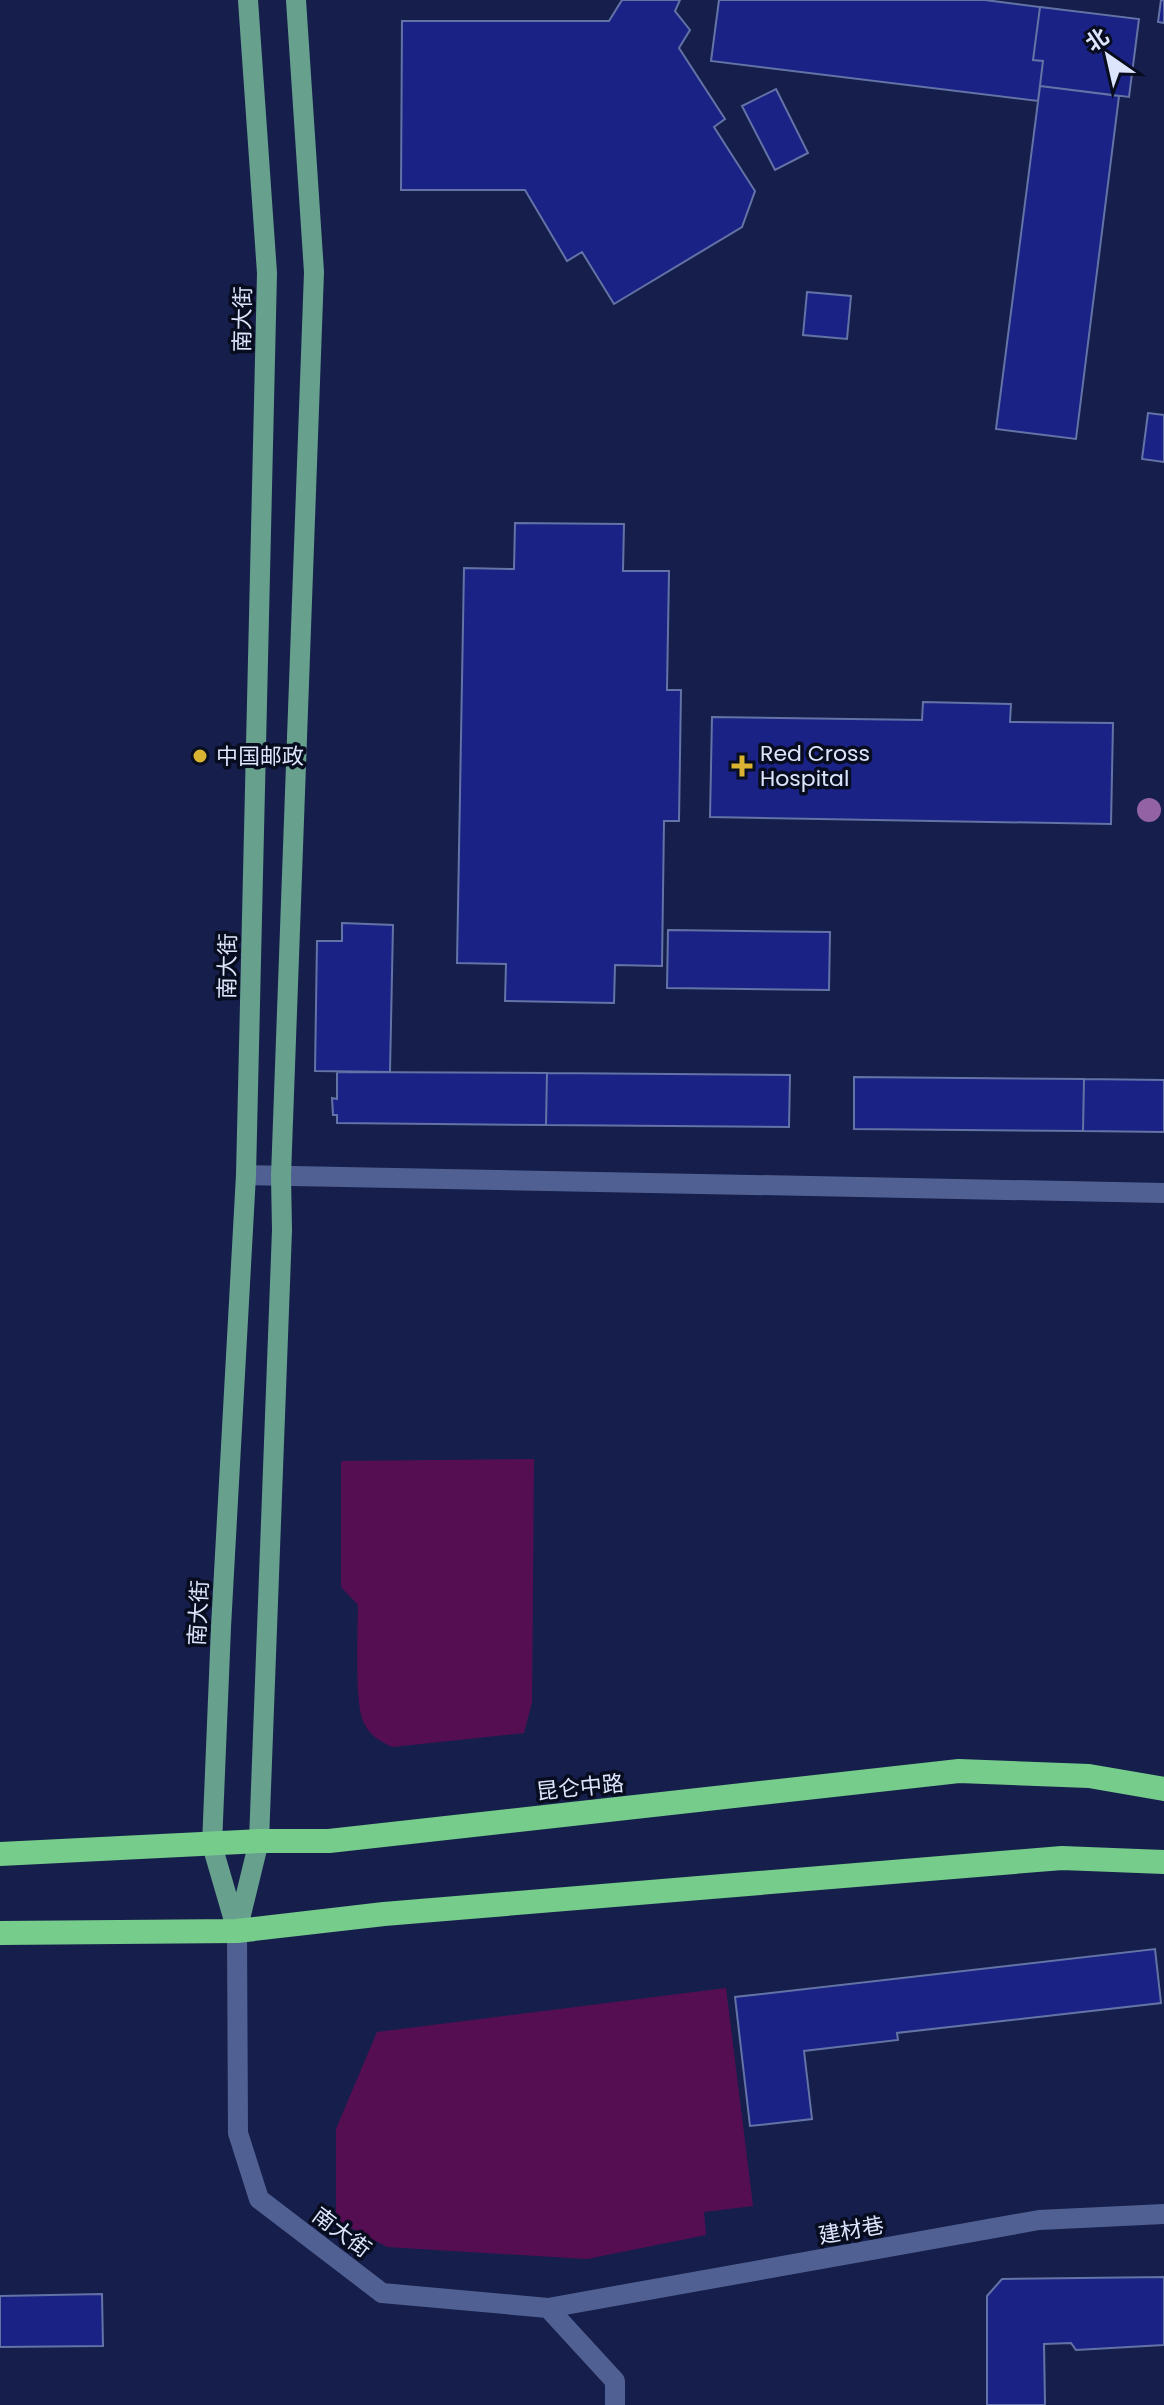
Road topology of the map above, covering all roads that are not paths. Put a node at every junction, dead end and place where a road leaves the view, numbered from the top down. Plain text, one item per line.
1 (248, 0) edge
2 (296, 0) edge
3 (246, 1175) junction
4 (281, 1176) junction
5 (1164, 1193) edge
6 (1164, 1789) edge
7 (259, 1841) junction
8 (212, 1845) junction
9 (0, 1854) edge
10 (1164, 1862) edge
11 (237, 1931) junction
12 (0, 1933) edge
13 (1164, 2214) edge
14 (548, 2308) junction
15 (615, 2405) edge

1 - 3 main road, 南大街
2 - 4 main road, 南大街
3 - 4 street
3 - 8 main road, 南大街
4 - 5 street
4 - 7 main road, 南大街
6 - 7 highway, 昆仑中路
7 - 8 highway, 昆仑中路
7 - 11 main road, 南大街
8 - 9 highway, 昆仑中路
8 - 11 main road, 南大街
10 - 11 highway
11 - 12 highway
11 - 14 street, 南大街
13 - 14 street, 建材巷
14 - 15 street

